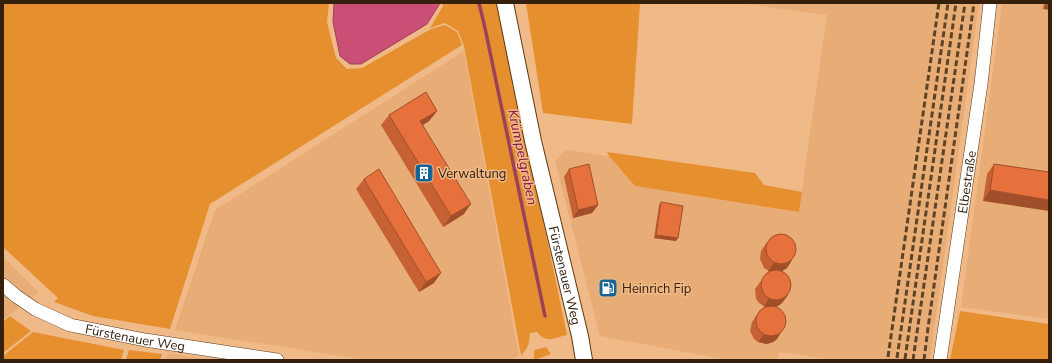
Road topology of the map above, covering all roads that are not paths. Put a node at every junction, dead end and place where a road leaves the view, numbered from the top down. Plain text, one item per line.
1 (505, 3) edge
2 (990, 3) edge
3 (3, 286) edge
4 (277, 360) edge
5 (584, 360) edge
6 (940, 360) edge

1 - 5 street, Fürstenauer Weg
2 - 6 street, Elbestraße
3 - 4 street, Fürstenauer Weg

